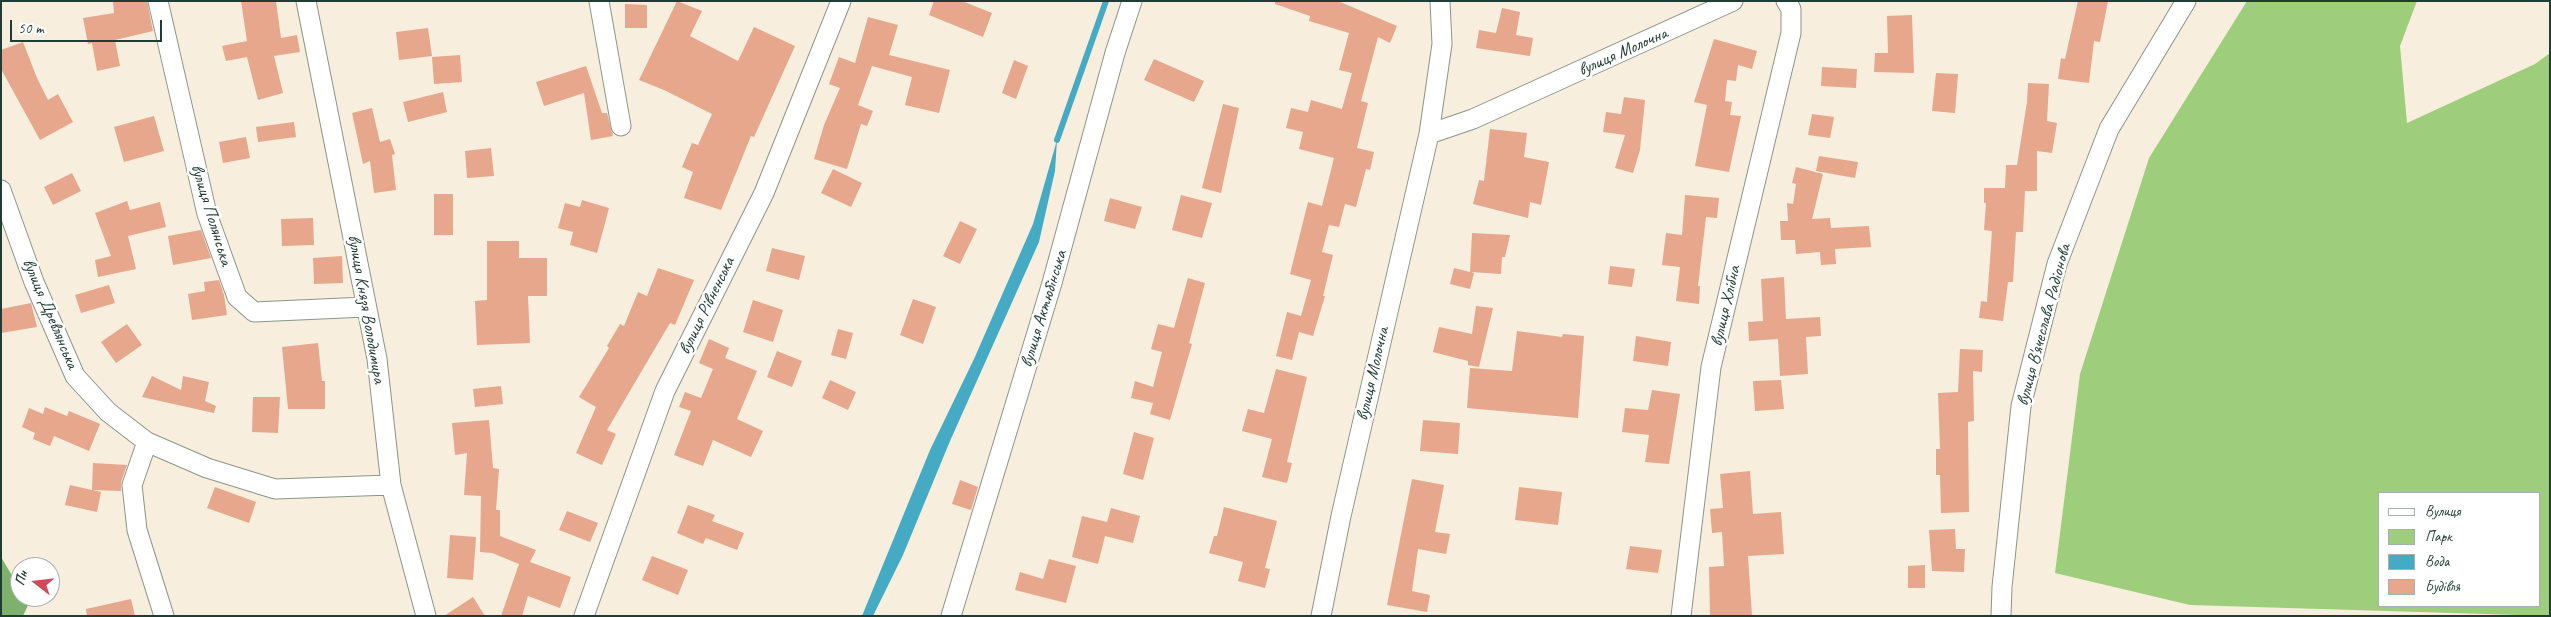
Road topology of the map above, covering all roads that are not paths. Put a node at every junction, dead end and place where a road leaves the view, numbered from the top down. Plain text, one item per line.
1 (158, 1) edge
2 (306, 1) edge
3 (599, 1) edge
4 (841, 1) edge
5 (1132, 1) edge
6 (1440, 1) edge
7 (1733, 1) edge
8 (1786, 1) edge
9 (2186, 1) edge
10 (621, 126) dead end
11 (1429, 134) junction
12 (1, 190) edge
13 (366, 307) junction
14 (146, 442) junction
15 (391, 485) junction
16 (164, 616) edge
17 (426, 616) edge
18 (584, 616) edge
19 (951, 616) edge
20 (1321, 616) edge
21 (1681, 616) edge
22 (2001, 616) edge

1 - 13 street, вулиця Полянська
2 - 13 street, вулиця Князя Володимира
3 - 10 street
4 - 18 street, вулиця Рівненська
5 - 19 street, вулиця Актюбінська
6 - 11 street, вулиця Молочна
7 - 11 street, вулиця Молочна
8 - 21 street, вулиця Хлібна
9 - 22 street, вулиця В'ячеслава Радіонова
11 - 20 street, вулиця Молочна
12 - 14 street, вулиця Древлянська
13 - 15 street, вулиця Князя Володимира
14 - 15 street, вулиця Древлянська
14 - 16 street
15 - 17 street, вулиця Князя Володимира

